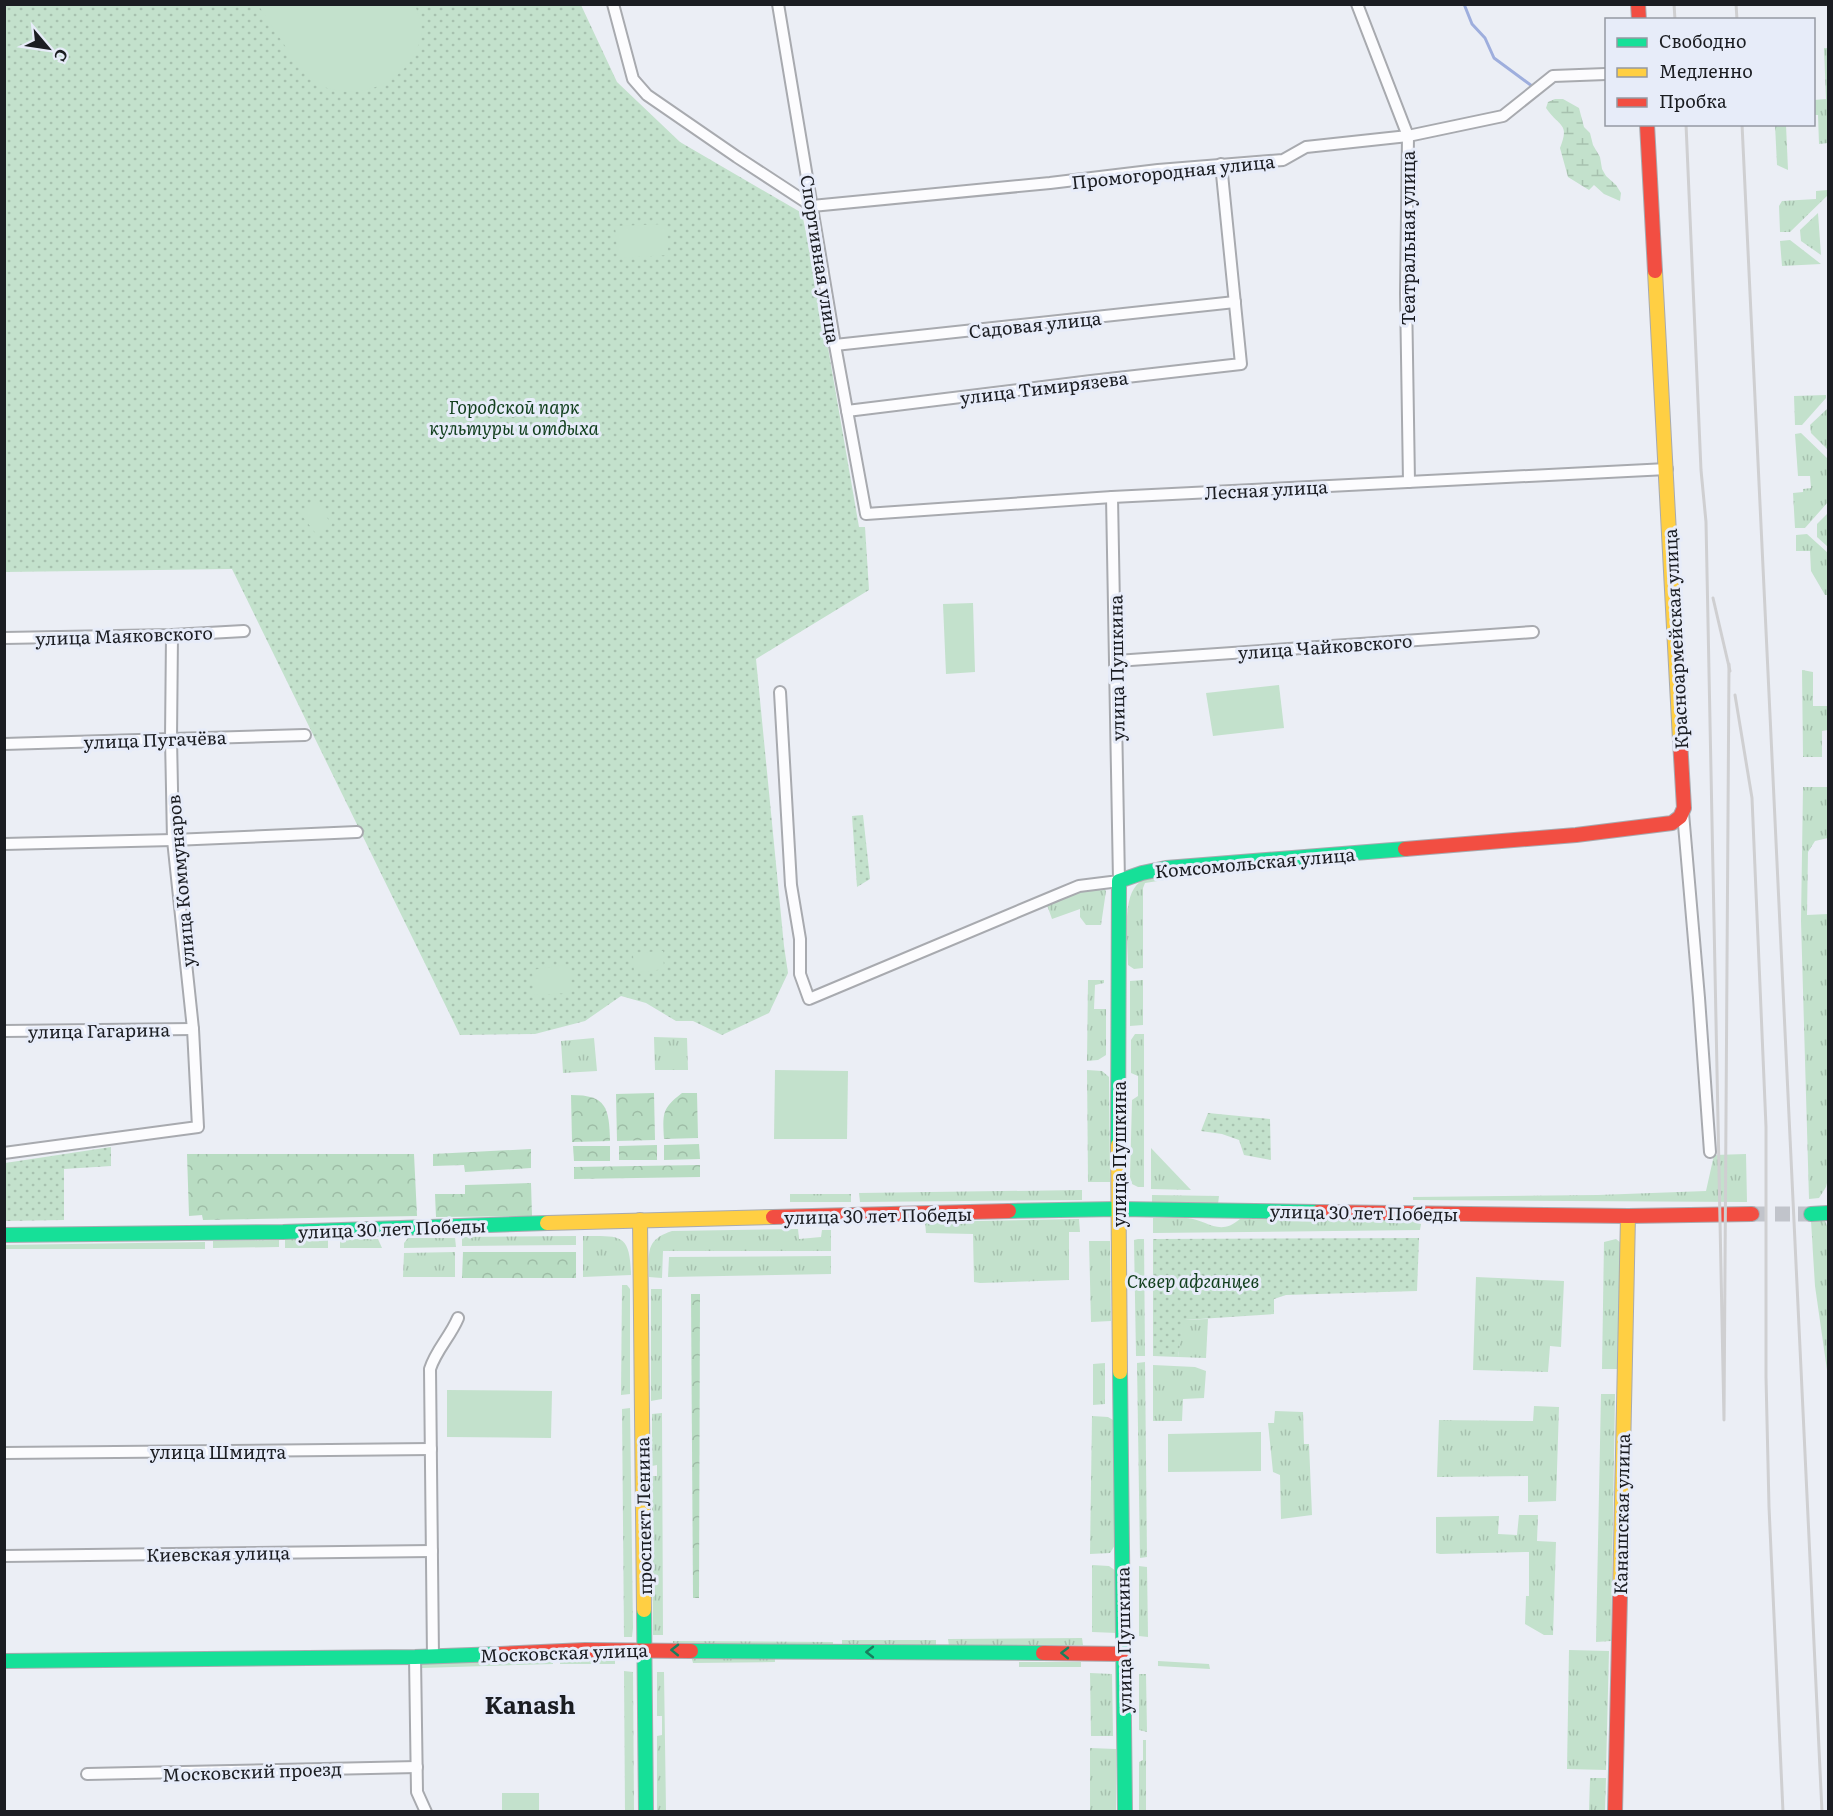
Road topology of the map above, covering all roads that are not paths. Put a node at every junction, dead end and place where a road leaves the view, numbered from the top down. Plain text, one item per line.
1 (613, 4) edge
2 (778, 4) edge
3 (1357, 4) edge
4 (1605, 74) edge
5 (1647, 126) edge
6 (1407, 136) junction
7 (1221, 164) junction
8 (812, 206) junction
9 (1235, 302) junction
10 (835, 345) junction
11 (847, 411) junction
12 (1667, 469) junction
13 (1409, 482) junction
14 (1112, 497) junction
15 (866, 514) joint
16 (244, 631) dead end
17 (1533, 632) dead end
18 (172, 635) junction
19 (4, 638) edge
20 (1116, 661) junction
21 (780, 692) dead end
22 (305, 735) dead end
23 (171, 738) junction
24 (4, 744) edge
25 (1683, 813) junction
26 (1666, 825) junction
27 (357, 832) dead end
28 (173, 840) junction
29 (4, 844) edge
30 (1686, 845) junction
31 (1119, 881) junction
32 (193, 1029) junction
33 (4, 1031) edge
34 (1710, 1152) dead end
35 (4, 1153) edge
36 (1118, 1209) junction
37 (1828, 1213) edge
38 (1752, 1214) tunnel mouth
39 (1811, 1214) tunnel mouth
40 (1628, 1216) junction
41 (640, 1220) junction
42 (4, 1235) edge
43 (458, 1318) dead end
44 (431, 1449) junction
45 (4, 1453) edge
46 (432, 1551) junction
47 (4, 1556) edge
48 (644, 1650) junction
49 (1124, 1654) junction
50 (415, 1657) junction
51 (433, 1657) junction
52 (4, 1661) edge
53 (417, 1767) junction
54 (87, 1774) dead end
55 (426, 1812) edge
56 (646, 1812) edge
57 (1125, 1812) edge
58 (1616, 1812) edge

1 - 8 street
2 - 8 street, Спортивная улица
3 - 6 street, Театральная улица
4 - 6 street, Промогородная улица
5 - 12 street, Красноармейская улица
6 - 7 street, Промогородная улица
6 - 13 street, Театральная улица
7 - 8 street, Промогородная улица
7 - 9 street
8 - 10 street, Спортивная улица
9 - 10 street, Садовая улица
9 - 11 street, улица Тимирязева
10 - 11 street, Спортивная улица
11 - 15 street, Спортивная улица
12 - 13 street, Лесная улица
12 - 25 street, Красноармейская улица
13 - 14 street, Лесная улица
14 - 15 street, Лесная улица
14 - 20 street, улица Пушкина
16 - 18 street, улица Маяковского
17 - 20 street, улица Чайковского
18 - 19 street, улица Маяковского
18 - 23 street, улица Коммунаров
20 - 31 street, улица Пушкина
21 - 31 street, Комсомольская улица
22 - 23 street, улица Пугачёва
23 - 24 street, улица Пугачёва
23 - 28 street, улица Коммунаров
25 - 26 street, Комсомольская улица
25 - 30 street, Красноармейская улица
26 - 30 street
26 - 31 street, Комсомольская улица
27 - 28 street
28 - 29 street
28 - 32 street, улица Коммунаров
30 - 34 street, Красноармейская улица
31 - 36 street, улица Пушкина
32 - 33 street, улица Гагарина
32 - 35 street, улица Коммунаров
36 - 40 street, улица 30 лет Победы
36 - 41 street, улица 30 лет Победы
36 - 49 street, улица Пушкина
37 - 39 street
38 - 40 street, улица 30 лет Победы
40 - 58 street, Канашская улица
41 - 42 street, улица 30 лет Победы
41 - 48 street, проспект Ленина
43 - 44 street
44 - 45 street, улица Шмидта
44 - 46 street
46 - 47 street, Киевская улица
46 - 51 street
49 -> 48 street, Московская улица
48 - 51 street, Московская улица
48 - 56 street, проспект Ленина
49 - 57 street, улица Пушкина
50 - 51 street, Московская улица
50 - 52 street, Московская улица
50 - 53 street
53 - 54 street, Московский проезд
53 - 55 street

